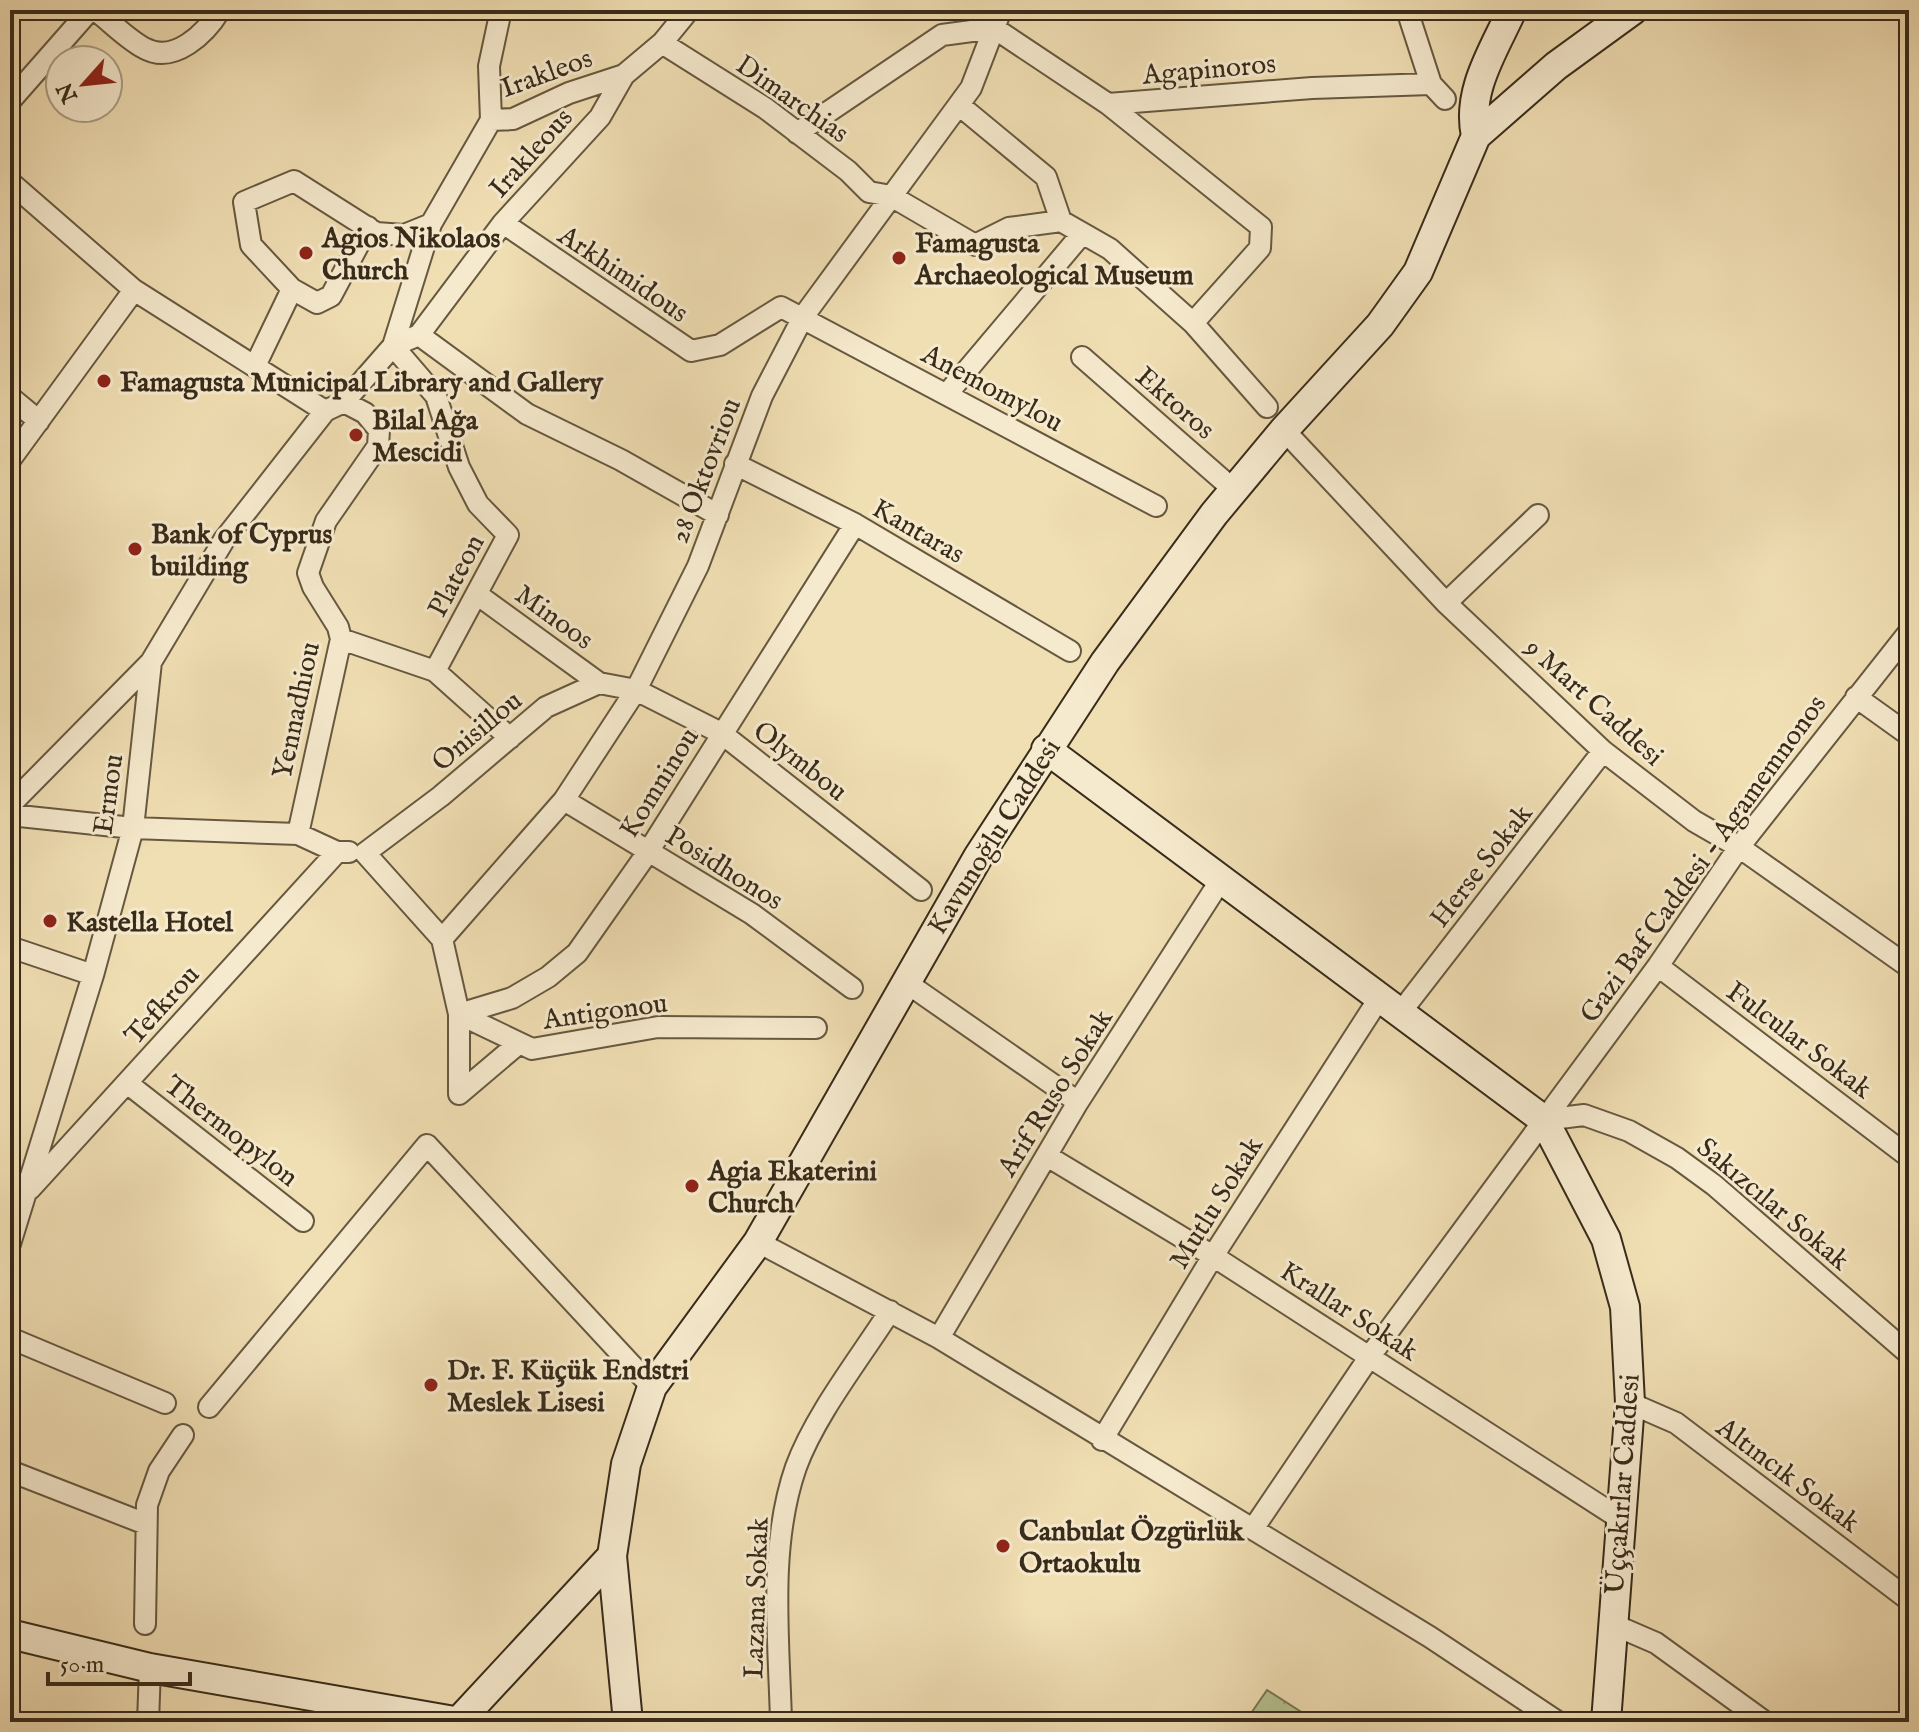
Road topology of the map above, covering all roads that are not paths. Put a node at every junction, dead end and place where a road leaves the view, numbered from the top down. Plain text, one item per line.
1 (92, 10) edge
2 (220, 10) edge
3 (501, 10) edge
4 (689, 10) edge
5 (1407, 10) edge
6 (1512, 10) edge
7 (1633, 10) edge
8 (997, 19) edge
9 (662, 43) junction
10 (624, 75) junction
11 (10, 101) edge
12 (1108, 104) junction
13 (959, 105) junction
14 (491, 120) junction
15 (797, 133) junction
16 (1476, 136) junction
17 (10, 182) edge
18 (891, 196) junction
19 (1061, 221) junction
20 (503, 223) junction
21 (431, 224) junction
22 (368, 227) junction
23 (1081, 235) junction
24 (292, 289) junction
25 (134, 290) junction
26 (803, 317) junction
27 (1193, 323) junction
28 (419, 335) junction
29 (393, 346) junction
30 (1082, 357) dead end
31 (255, 366) junction
32 (947, 394) junction
33 (10, 397) edge
34 (344, 402) junction
35 (1267, 407) dead end
36 (325, 411) junction
37 (39, 421) junction
38 (1284, 430) junction
39 (10, 460) edge
40 (735, 464) junction
41 (1234, 490) junction
42 (1156, 506) dead end
43 (718, 515) junction
44 (1538, 515) dead end
45 (855, 524) junction
46 (478, 595) junction
47 (1446, 603) junction
48 (1909, 632) edge
49 (341, 639) junction
50 (1070, 651) dead end
51 (151, 662) junction
52 (435, 671) junction
53 (599, 683) junction
54 (636, 690) junction
55 (1856, 697) junction
56 (721, 733) junction
57 (1909, 735) edge
58 (510, 738) junction
59 (1046, 749) junction
60 (1603, 751) junction
61 (564, 800) junction
62 (10, 805) edge
63 (10, 815) edge
64 (133, 828) junction
65 (298, 834) junction
66 (1739, 847) junction
67 (337, 852) junction
68 (648, 852) junction
69 (365, 853) junction
70 (1222, 878) junction
71 (921, 890) dead end
72 (442, 939) junction
73 (10, 947) edge
74 (1658, 966) junction
75 (1909, 967) edge
76 (93, 975) junction
77 (904, 981) junction
78 (852, 988) dead end
79 (1390, 1005) junction
80 (459, 1014) junction
81 (816, 1028) dead end
82 (518, 1044) junction
83 (127, 1083) junction
84 (1078, 1102) junction
85 (1544, 1120) junction
86 (1047, 1156) junction
87 (1909, 1157) edge
88 (27, 1194) junction
89 (303, 1221) dead end
90 (758, 1242) junction
91 (10, 1244) edge
92 (1213, 1256) junction
93 (890, 1311) junction
94 (10, 1338) edge
95 (939, 1338) junction
96 (1909, 1354) edge
97 (1370, 1356) junction
98 (652, 1387) junction
99 (165, 1403) dead end
100 (1630, 1403) junction
101 (209, 1407) dead end
102 (183, 1435) dead end
103 (1102, 1440) junction
104 (10, 1471) edge
105 (1619, 1518) junction
106 (146, 1524) junction
107 (1253, 1529) junction
108 (612, 1556) junction
109 (1909, 1600) edge
110 (145, 1624) dead end
111 (1612, 1624) junction
112 (10, 1634) edge
113 (150, 1668) junction
114 (148, 1722) edge
115 (459, 1722) edge
116 (628, 1722) edge
117 (781, 1722) edge
118 (1558, 1722) edge
119 (1606, 1722) edge
120 (1765, 1722) edge

1 - 2 street
1 - 11 street
3 - 14 street
4 - 9 street, Irakleos
5 - 12 street, Agapinoros
6 - 16 main road, Kavunoğlu Caddesi
7 - 16 main road
8 - 12 street, Agapinoros
8 - 13 street, 28 Oktovriou
8 - 15 street
9 - 10 street, Irakleos
9 - 15 street, Dimarchias
10 - 14 street, Irakleos
10 - 20 street, Irakleous
12 - 27 street
13 - 18 street, 28 Oktovriou
13 - 19 street
14 - 21 street
15 - 18 street, Dimarchias
16 - 38 main road, Kavunoğlu Caddesi
17 - 25 street
18 - 19 street, Dimarchias
18 - 26 street, 28 Oktovriou
19 - 23 street
20 - 26 street, Arkhimidous
20 - 28 street, Irakleous
21 - 22 street
21 - 29 street
22 - 24 street
22 - 24 street
23 - 27 street
23 - 32 street
24 - 31 street
25 - 31 street
25 - 37 street
26 - 32 street, Anemomylou
26 - 40 street, 28 Oktovriou
27 - 35 street
28 - 29 street
28 - 43 street
29 - 34 street
29 - 46 street, Plateon
30 - 41 street, Ektoros
31 - 36 street
32 - 42 street, Anemomylou
33 - 37 street
34 - 36 street, Ermou
34 - 49 street, Yennadhiou
36 - 51 street, Ermou
37 - 39 street
38 - 41 main road, Kavunoğlu Caddesi
38 - 47 street, 9 Mart Caddesi
40 - 43 street, 28 Oktovriou
40 - 45 street, Kantaras
41 - 59 main road, Kavunoğlu Caddesi
43 - 54 street, 28 Oktovriou
44 - 47 street
45 - 50 street, Kantaras
45 - 56 street, Komninou
46 - 52 street, Plateon
46 - 53 street, Minoos
47 - 60 street, 9 Mart Caddesi
48 - 55 street, Gazi Baf Caddesi - Agamemnonos
49 - 52 street
49 - 65 street, Yennadhiou
51 - 62 street
51 - 64 street, Ermou
52 - 58 street
53 - 54 street
53 - 58 street, Onisillou
54 - 56 street, Olymbou
54 - 61 street, 28 Oktovriou
55 - 57 street
55 - 66 street, Gazi Baf Caddesi - Agamemnonos
56 - 68 street, Komninou
56 - 71 street, Olymbou
58 - 69 street, Onisillou
59 - 70 main road
59 - 77 main road, Kavunoğlu Caddesi
60 - 66 street, 9 Mart Caddesi
60 - 79 street, Herse Sokak
61 - 68 street, Posidhonos
61 - 72 street, 28 Oktovriou
63 - 64 street
64 - 65 street
64 - 76 street, Ermou
65 - 67 street
66 - 74 street, Gazi Baf Caddesi - Agamemnonos
66 - 75 street, 9 Mart Caddesi
67 - 69 street
67 - 83 street, Tefkrou
68 - 78 street, Posidhonos
68 - 80 street, Komninou
69 - 72 street
70 - 79 main road
70 - 84 street, Arif Ruso Sokak
72 - 80 street
73 - 76 street
74 - 85 street, Gazi Baf Caddesi - Agamemnonos
74 - 87 street, Fulcular Sokak
76 - 88 street, Ermou
77 - 84 street
77 - 90 main road, Kavunoğlu Caddesi
79 - 85 main road
79 - 92 street, Mutlu Sokak
80 - 82 street, Antigonou
80 - 82 street
81 - 82 street, Antigonou
83 - 88 street, Tefkrou
83 - 89 street, Thermopylon
84 - 86 street, Arif Ruso Sokak
85 - 96 street, Sakızcılar Sokak
85 - 97 street, Gazi Baf Caddesi - Agamemnonos
85 - 100 main road, Üççakırlar Caddesi
86 - 92 street, Krallar Sokak
86 - 95 street, Arif Ruso Sokak
88 - 91 street, Ermou
90 - 93 street
90 - 98 main road, Kavunoğlu Caddesi
92 - 97 street, Krallar Sokak
92 - 103 street, Mutlu Sokak
93 - 95 street
93 - 117 street, Lazana Sokak
94 - 99 street
95 - 103 street
97 - 105 street, Krallar Sokak
97 - 107 street, Gazi Baf Caddesi - Agamemnonos
98 - 101 street
98 - 108 main road, Kavunoğlu Caddesi
100 - 105 main road, Üççakırlar Caddesi
100 - 109 street, Altıncık Sokak
102 - 106 street
103 - 107 street
104 - 106 street
105 - 111 main road, Üççakırlar Caddesi
106 - 110 street
107 - 118 street
108 - 115 main road
108 - 116 main road, Kavunoğlu Caddesi
111 - 119 main road, Üççakırlar Caddesi
111 - 120 street
112 - 113 main road
113 - 114 street
113 - 115 main road

